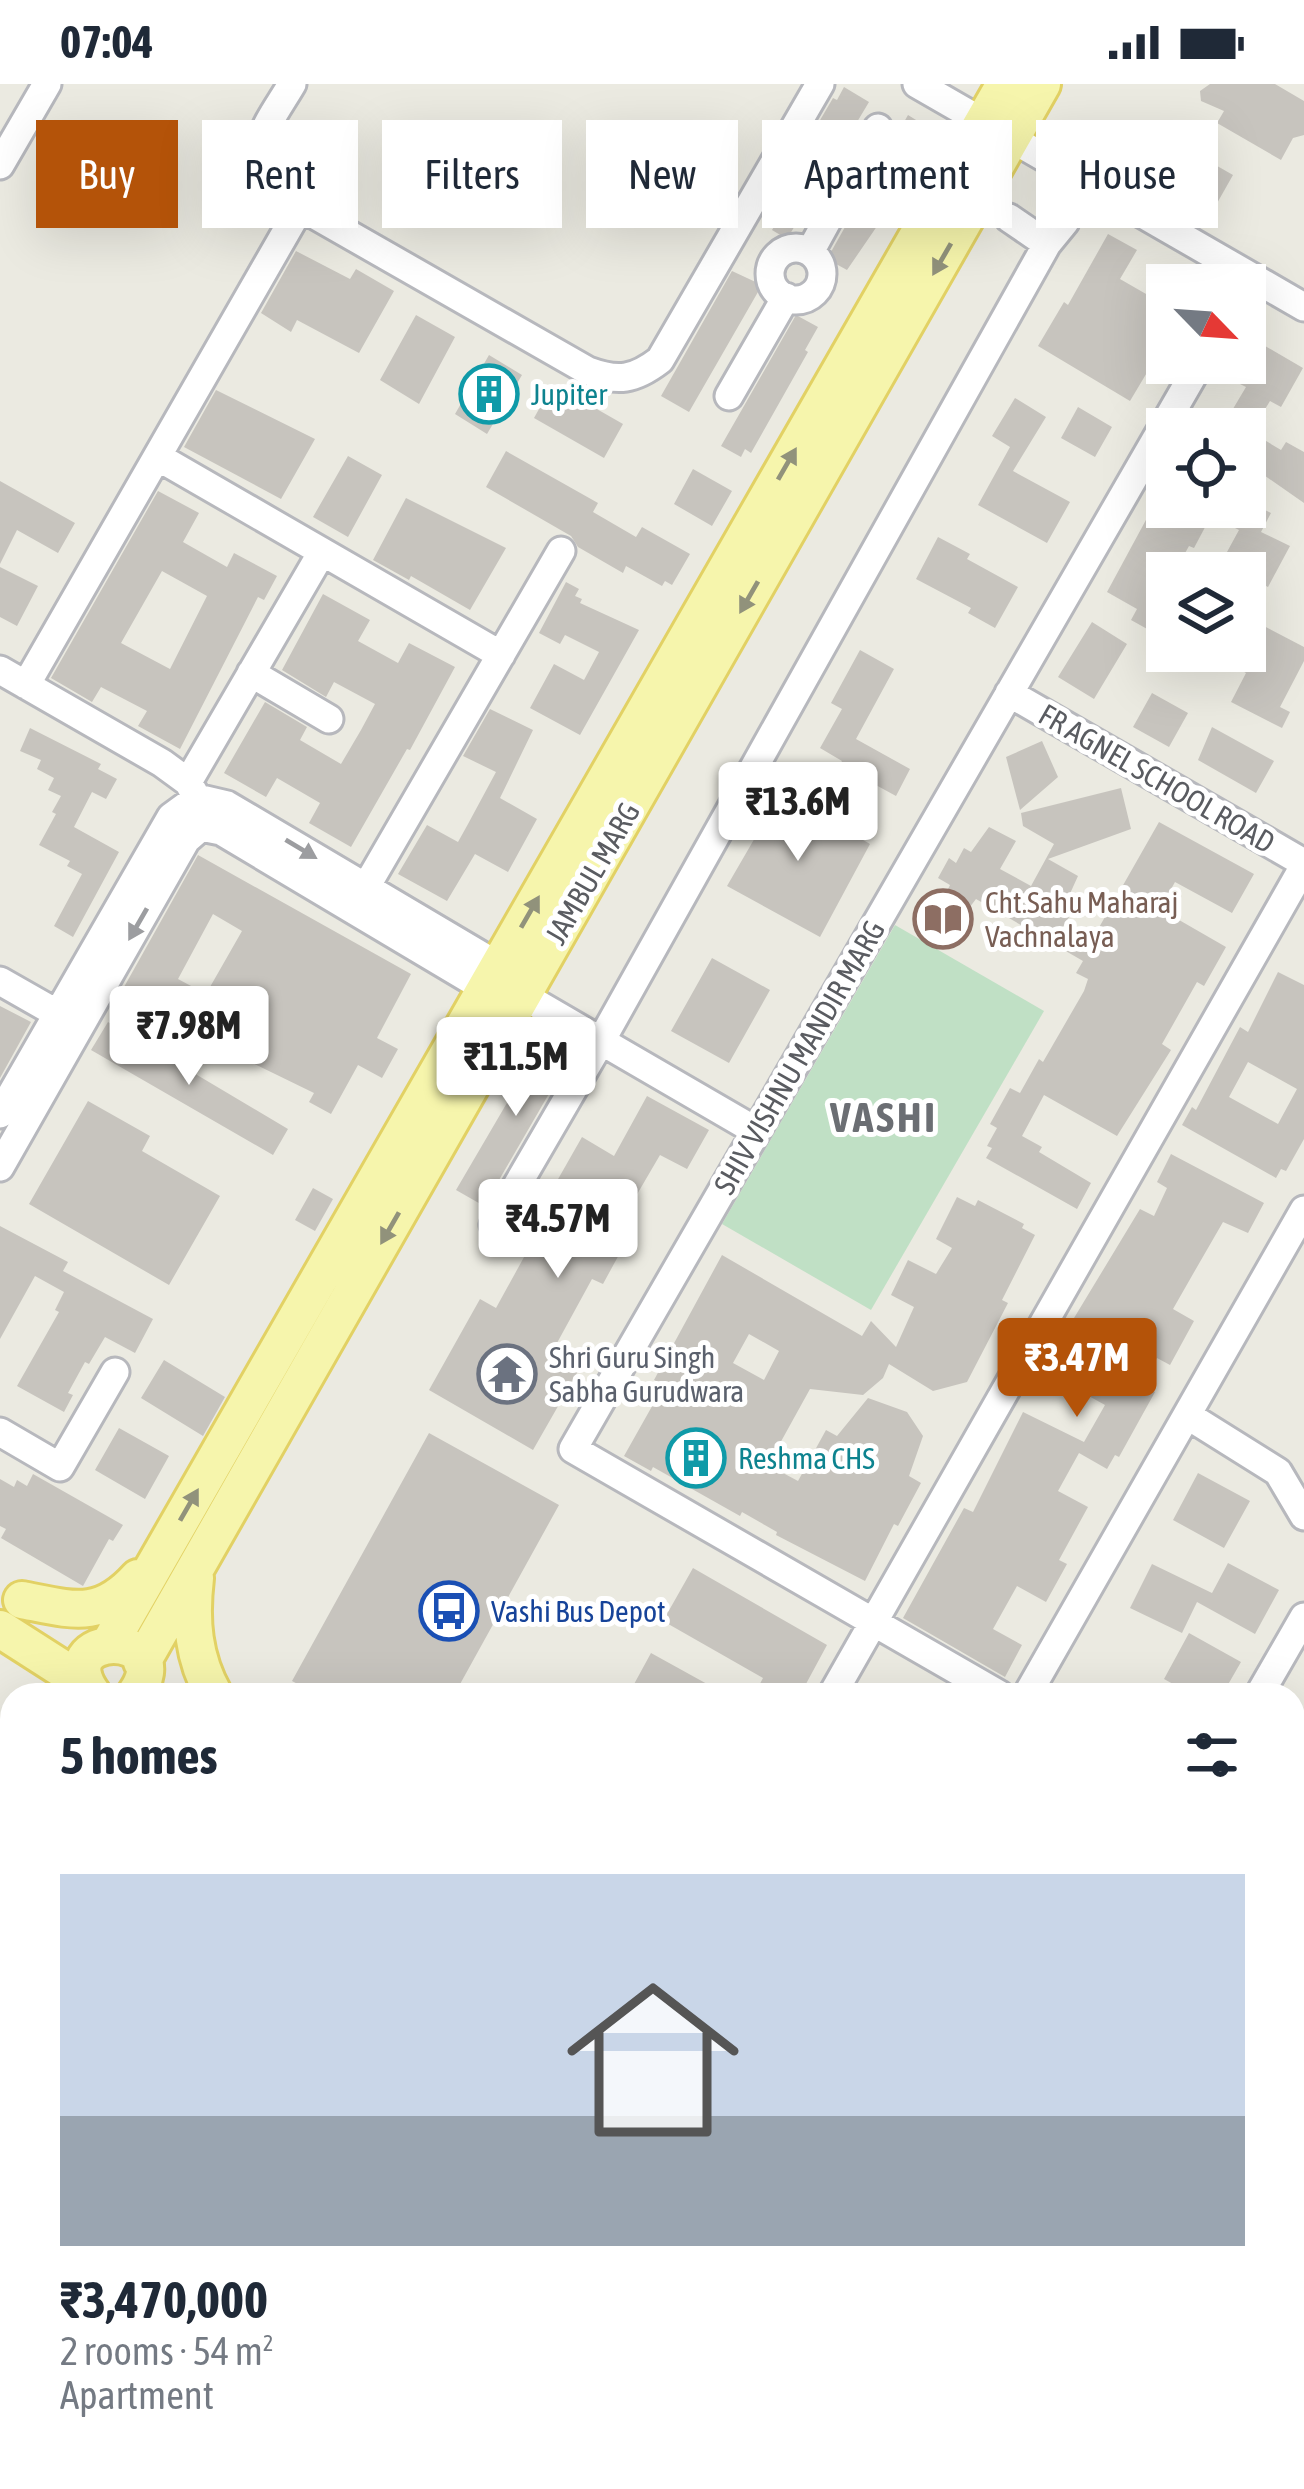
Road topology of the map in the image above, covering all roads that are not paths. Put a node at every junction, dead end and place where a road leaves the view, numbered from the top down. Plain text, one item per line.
1 (46, 84) edge
2 (292, 84) edge
3 (820, 84) edge
4 (917, 84) edge
5 (1005, 84) edge
6 (1042, 84) edge
7 (271, 120) edge
8 (980, 120) edge
9 (999, 120) edge
10 (1007, 120) edge
11 (1012, 139) edge
12 (0, 165) edge
13 (1012, 219) edge
14 (288, 228) edge
15 (339, 228) edge
16 (824, 228) edge
17 (939, 228) edge
18 (943, 228) edge
19 (731, 237) junction
20 (810, 253) junction
21 (774, 260) junction
22 (1220, 264) edge
23 (1266, 289) edge
24 (786, 297) junction
25 (1304, 307) edge
26 (1188, 384) edge
27 (728, 396) dead end
28 (158, 457) junction
29 (561, 550) dead end
30 (322, 552) junction
31 (501, 655) junction
32 (0, 670) edge
33 (251, 673) junction
34 (26, 685) junction
35 (1009, 693) junction
36 (328, 719) dead end
37 (192, 790) junction
38 (201, 827) junction
39 (1304, 864) edge
40 (367, 887) junction
41 (492, 977) junction
42 (0, 981) edge
43 (522, 995) junction
44 (55, 1035) junction
45 (601, 1041) junction
46 (0, 1114) edge
47 (756, 1131) junction
48 (4, 1149) edge
49 (1304, 1210) edge
50 (494, 1225) dead end
51 (115, 1372) dead end
52 (1186, 1415) junction
53 (0, 1432) edge
54 (1304, 1516) edge
55 (164, 1550) junction
56 (196, 1568) junction
57 (6, 1612) edge
58 (1304, 1617) edge
59 (874, 1622) junction
60 (110, 1643) junction
61 (139, 1678) edge
62 (69, 1683) edge
63 (80, 1683) edge
64 (207, 1683) edge
65 (839, 1683) edge
66 (979, 1683) edge
67 (1034, 1683) edge
68 (1266, 1683) edge

1 - 12 street
2 - 7 street
3 - 19 street
4 - 8 street
5 - 9 main road, JAMBUL MARG
6 - 10 main road, JAMBUL MARG
11 - 22 street
13 - 45 street
14 - 28 street
15 - 19 street
16 - 20 street
41 -> 17 main road, JAMBUL MARG
18 -> 43 main road, JAMBUL MARG
19 - 21 street
20 - 21 street
20 - 24 street
21 - 24 street
23 - 25 street
24 - 27 street
26 - 35 street, SHIV VISHNU MANDIR MARG
28 - 30 street
28 - 34 street
29 - 31 street
30 - 31 street
30 - 33 street
31 - 40 street
32 - 34 street
33 - 36 street
33 - 37 street
34 - 37 street
35 - 39 street, FR AGNEL SCHOOL ROAD
35 - 47 street, SHIV VISHNU MANDIR MARG
37 - 38 street
37 -> 40 street
37 - 44 street
38 - 41 street
38 -> 44 street
39 - 59 street
40 - 41 street
41 - 43 street
55 -> 41 main road, JAMBUL MARG
42 - 44 street
43 - 45 street
43 -> 56 main road, JAMBUL MARG
44 - 46 street
44 - 48 street
45 - 47 street
45 - 50 street
47 - 59 street, SHIV VISHNU MANDIR MARG
49 - 52 street
51 - 53 street
52 - 54 street
52 - 67 street
55 - 57 main road
55 - 60 main road, JAMBUL MARG
56 - 61 main road, JAMBUL MARG
56 - 64 main road
57 - 60 main road
57 - 62 main road
58 - 68 street
59 - 65 street
59 - 66 street, SHIV VISHNU MANDIR MARG
60 - 61 main road
60 - 63 main road, JAMBUL MARG

